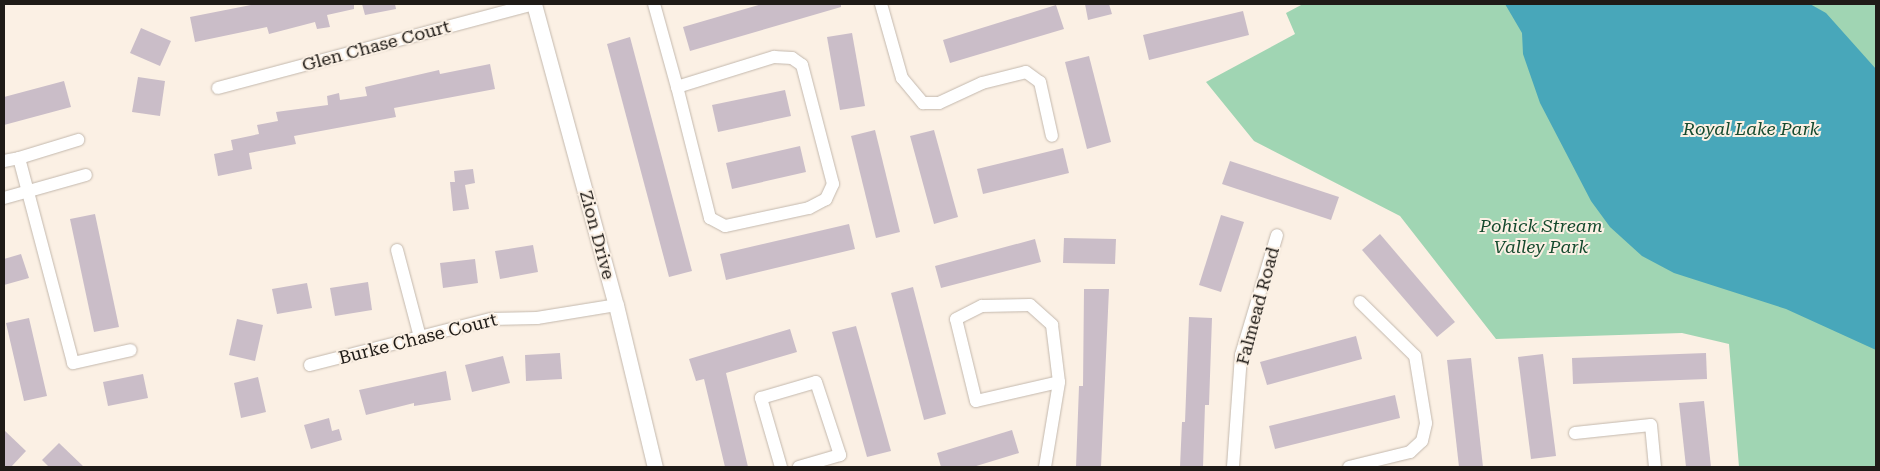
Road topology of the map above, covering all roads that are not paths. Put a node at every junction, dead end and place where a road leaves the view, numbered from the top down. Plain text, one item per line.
1 (534, 4) edge
2 (654, 4) edge
3 (881, 4) edge
4 (677, 87) junction
5 (218, 88) dead end
6 (1052, 136) dead end
7 (78, 140) dead end
8 (18, 158) junction
9 (4, 161) edge
10 (86, 175) dead end
11 (28, 191) junction
12 (4, 198) edge
13 (1277, 235) dead end
14 (396, 250) dead end
15 (1360, 302) dead end
16 (616, 305) junction
17 (420, 337) junction
18 (131, 350) dead end
19 (310, 365) dead end
20 (1059, 382) junction
21 (1575, 433) dead end
22 (655, 467) edge
23 (781, 467) edge
24 (799, 467) edge
25 (1045, 467) edge
26 (1233, 467) edge
27 (1350, 467) edge
28 (1655, 467) edge

1 - 5 street, Glen Chase Court
1 - 16 street, Zion Drive
2 - 4 street
3 - 6 street
4 - 4 street
7 - 8 street
8 - 9 street
8 - 11 street
10 - 11 street
11 - 12 street
11 - 18 street
13 - 26 street, Falmead Road
14 - 17 street
15 - 27 street
16 - 17 street, Burke Chase Court
16 - 22 street, Zion Drive
17 - 19 street, Burke Chase Court
20 - 20 street
20 - 25 street
21 - 28 street
23 - 24 street

